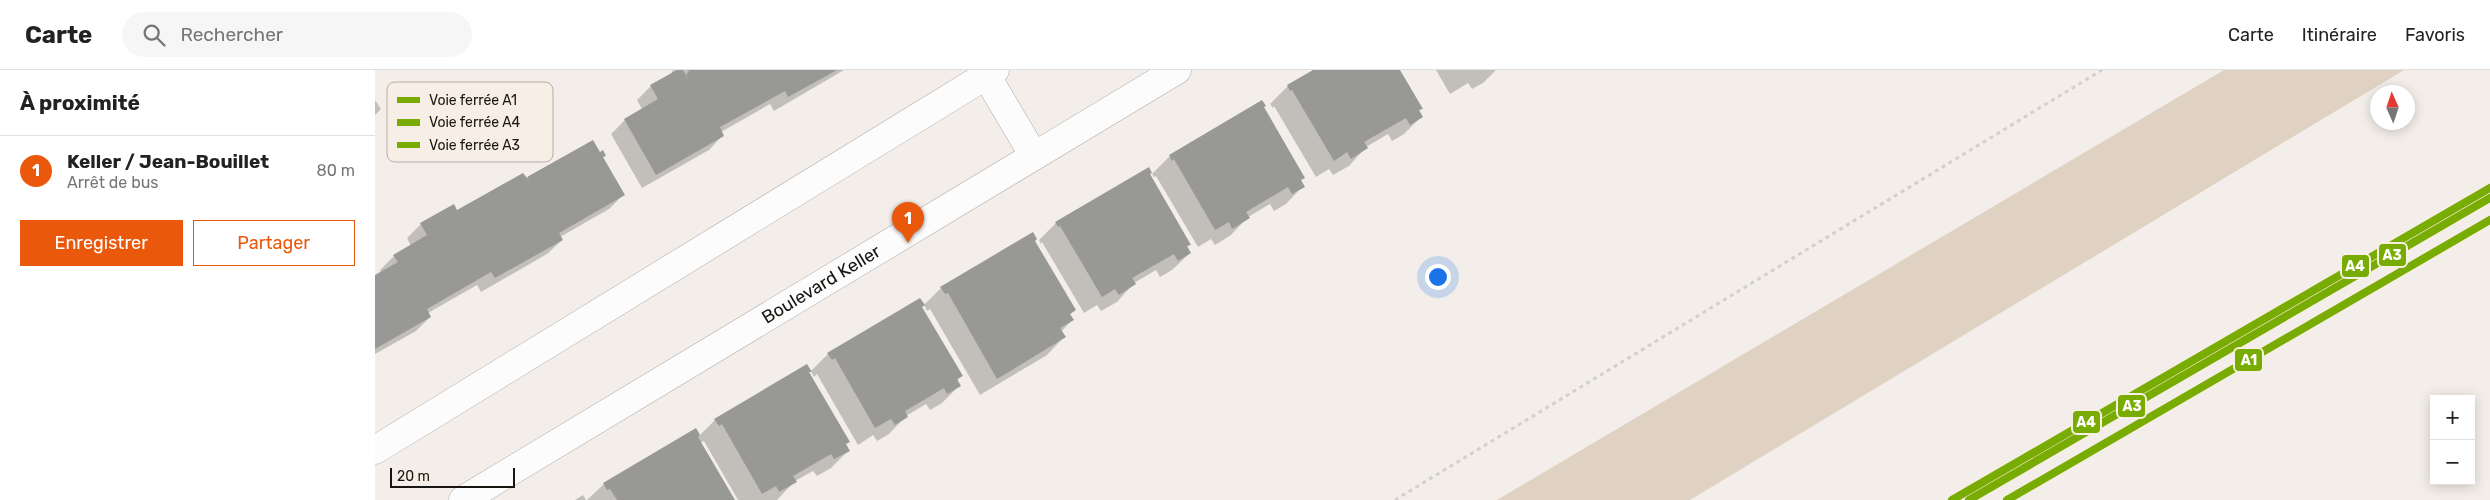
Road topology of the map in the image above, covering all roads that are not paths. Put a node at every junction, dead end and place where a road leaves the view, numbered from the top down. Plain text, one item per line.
1 (1177, 70) edge
2 (988, 72) edge
3 (1033, 156) junction
4 (375, 450) edge
5 (463, 500) edge

1 - 3 street, Boulevard Keller
2 - 3 street
2 - 4 street
3 - 5 street, Boulevard Keller

